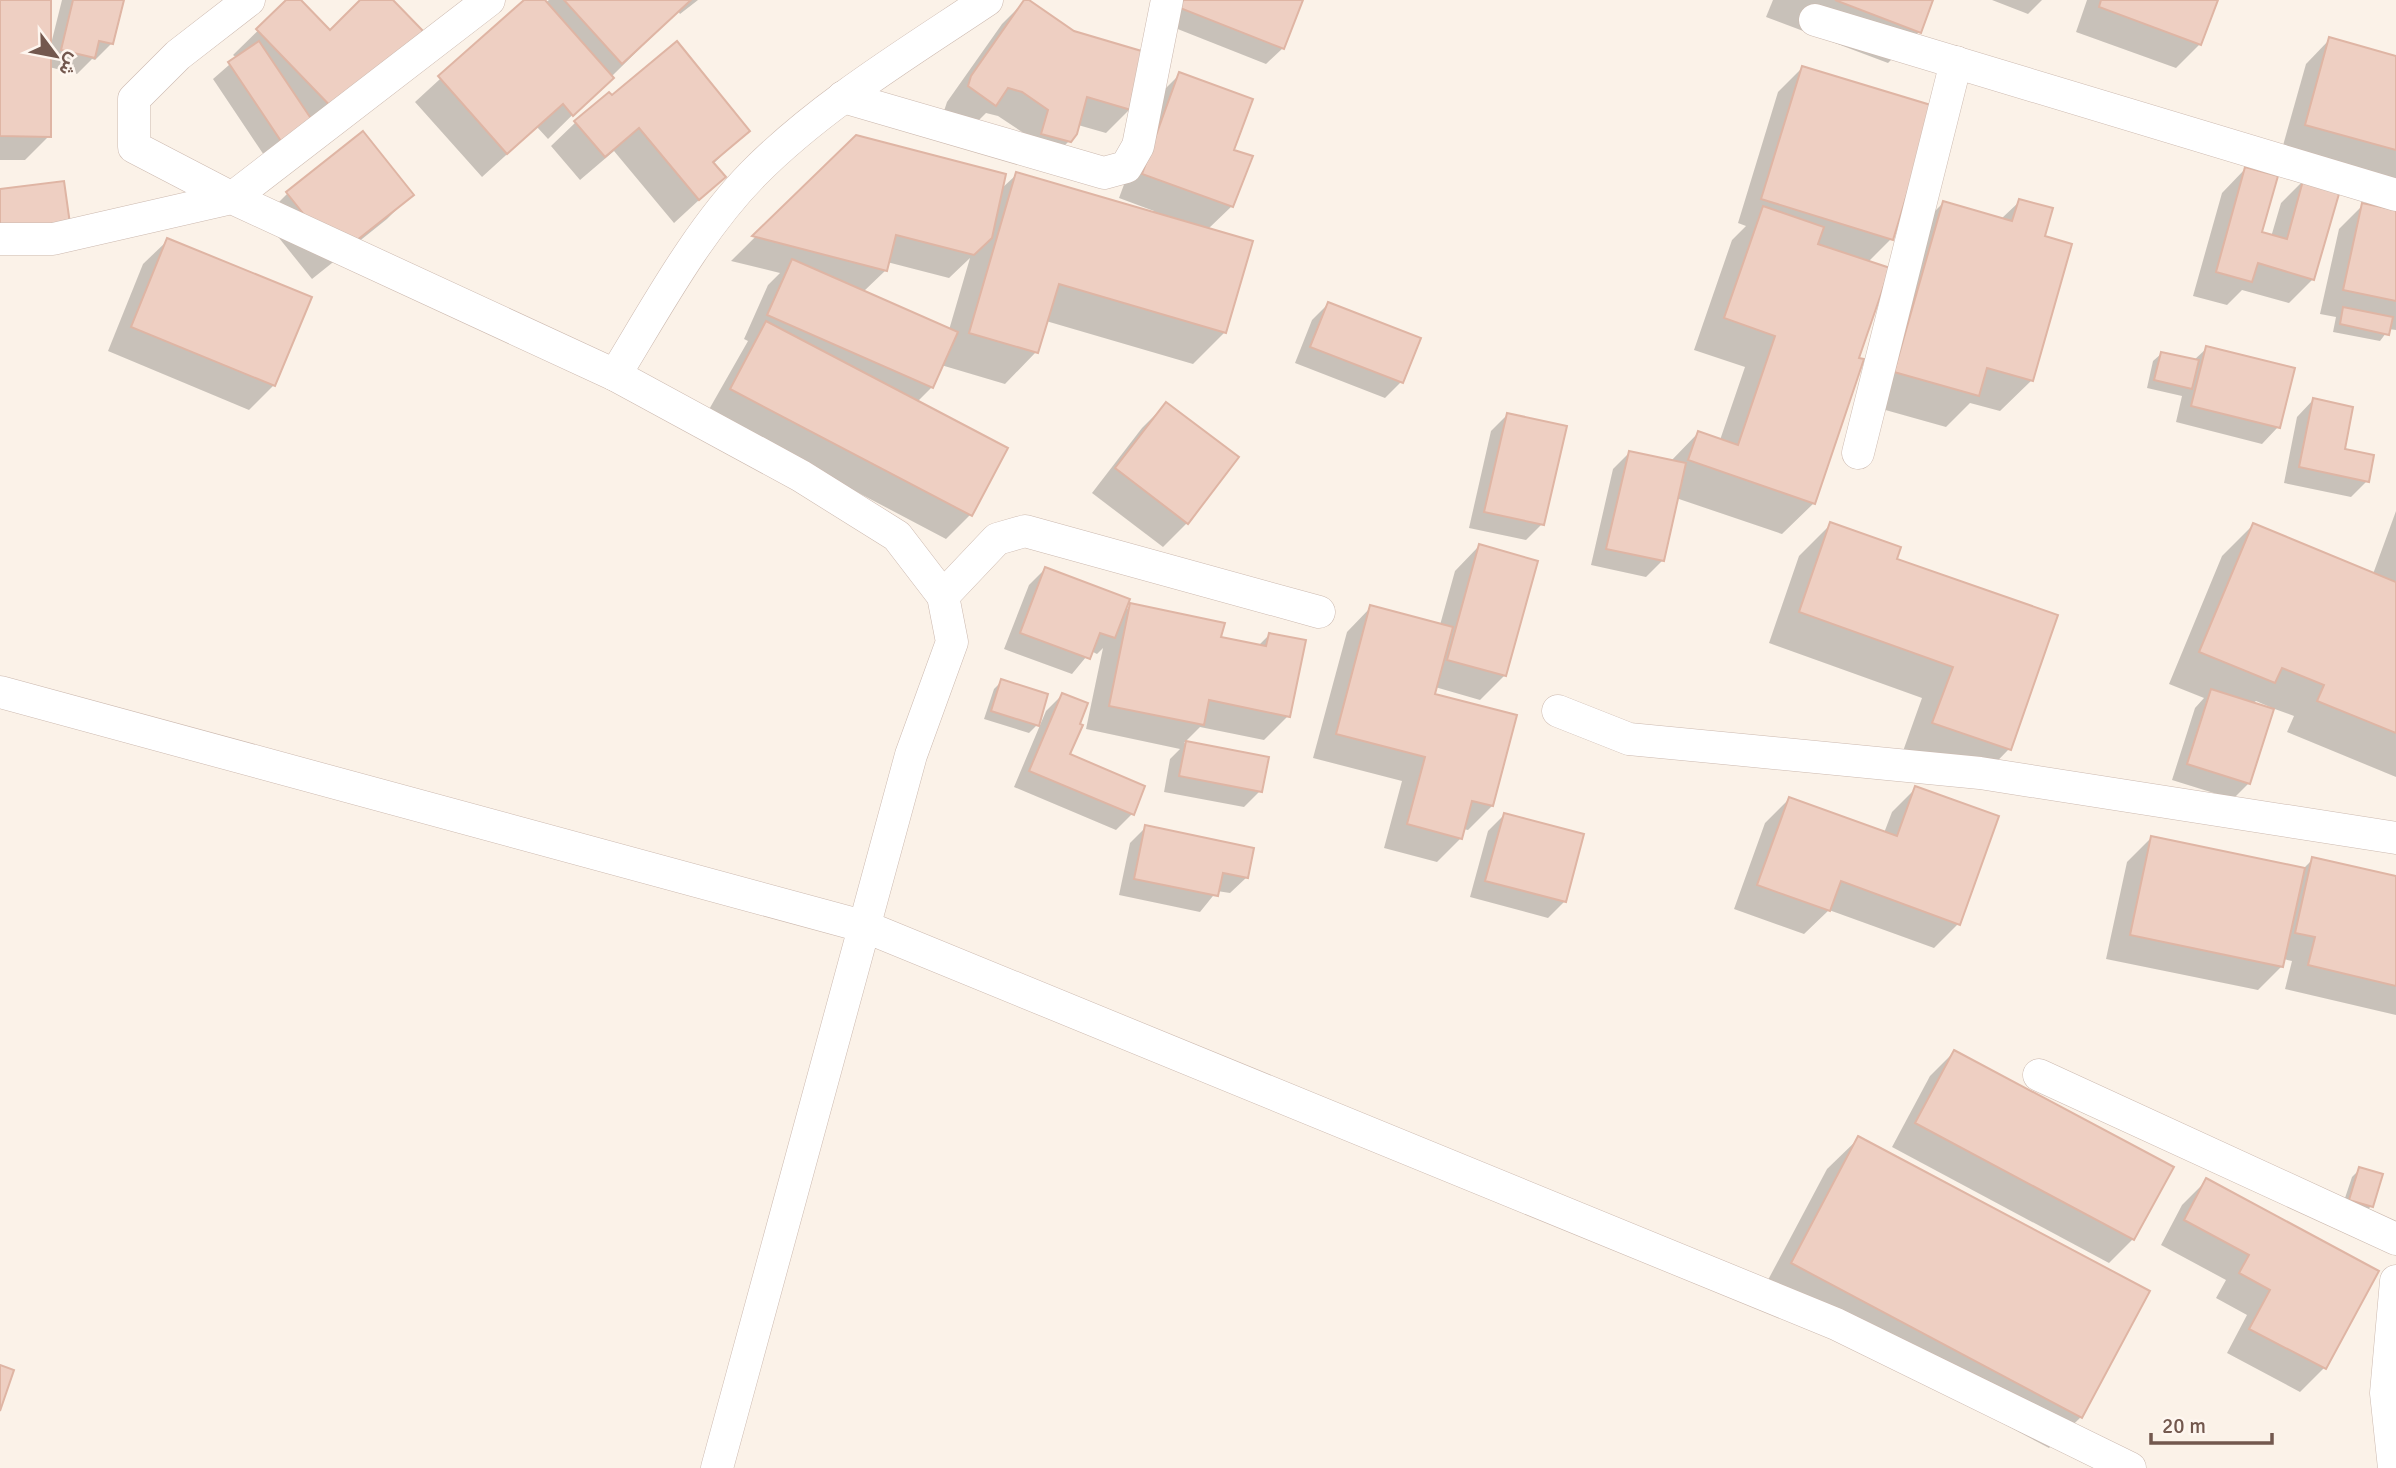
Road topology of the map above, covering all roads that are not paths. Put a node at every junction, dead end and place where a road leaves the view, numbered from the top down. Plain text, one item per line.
1 (249, 0) edge
2 (489, 0) edge
3 (987, 0) edge
4 (1167, 0) edge
5 (1815, 20) dead end
6 (1956, 62) junction
7 (843, 97) junction
8 (2396, 195) edge
9 (232, 198) junction
10 (0, 239) edge
11 (615, 374) junction
12 (1858, 453) dead end
13 (943, 596) junction
14 (1319, 612) dead end
15 (0, 692) edge
16 (1558, 712) dead end
17 (2396, 838) edge
18 (866, 927) junction
19 (2039, 1075) dead end
20 (2396, 1239) edge
21 (2396, 1281) edge
22 (717, 1468) edge
23 (2130, 1468) edge
24 (2394, 1468) edge

1 - 9 street
2 - 9 street
3 - 7 street
4 - 7 street
5 - 6 street
6 - 8 street
6 - 12 street
7 - 11 street
9 - 10 street
9 - 11 street
11 - 13 street
13 - 14 street
13 - 18 street
15 - 18 street
16 - 17 street
18 - 22 street
18 - 23 street
19 - 20 street
21 - 24 street

